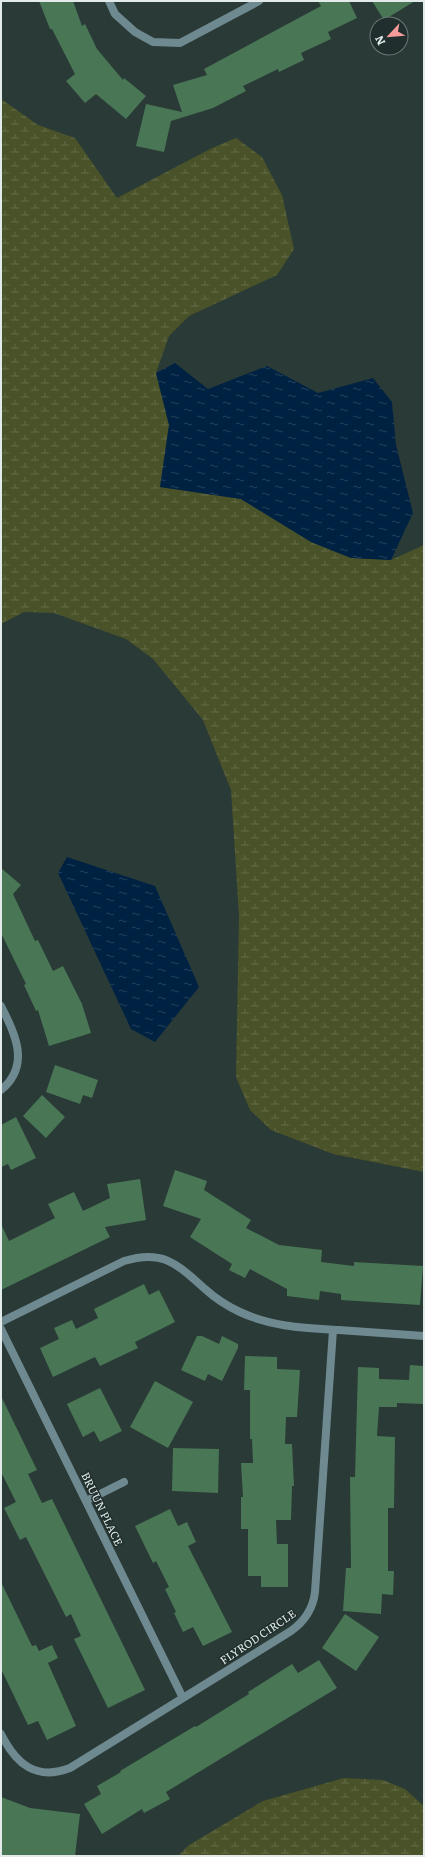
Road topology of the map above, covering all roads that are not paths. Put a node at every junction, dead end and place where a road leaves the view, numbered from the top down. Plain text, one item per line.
1 (109, 1) edge
2 (259, 1) edge
3 (1, 1006) edge
4 (1, 1090) edge
5 (1, 1322) edge
6 (1, 1329) edge
7 (333, 1330) junction
8 (424, 1336) edge
9 (124, 1482) dead end
10 (86, 1501) junction
11 (183, 1698) junction
12 (1, 1734) edge

1 - 2 street
3 - 4 street
5 - 7 street
6 - 10 street, BRUUN PLACE
7 - 8 street
7 - 11 street, FLYROD CIRCLE
9 - 10 street
10 - 11 street, BRUUN PLACE
11 - 12 street, FLYROD CIRCLE

